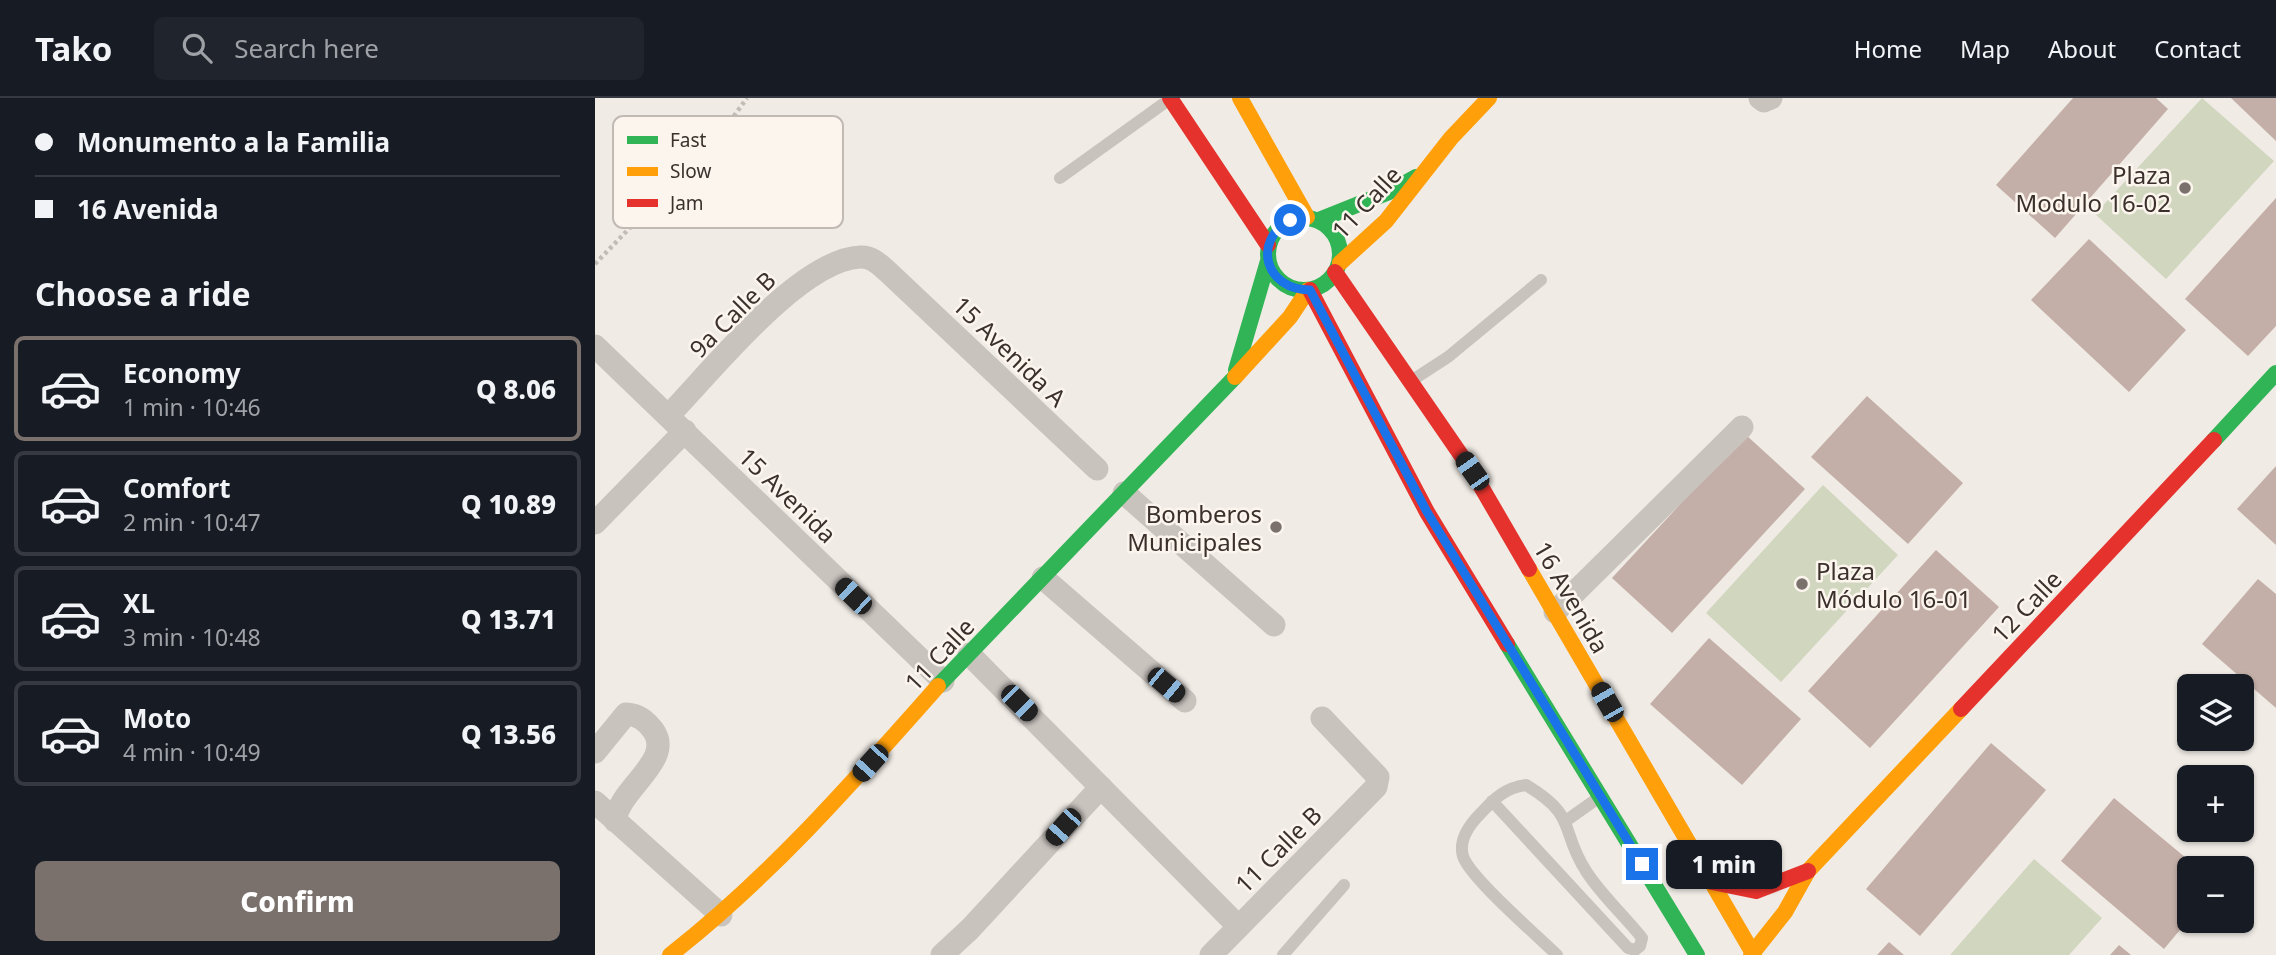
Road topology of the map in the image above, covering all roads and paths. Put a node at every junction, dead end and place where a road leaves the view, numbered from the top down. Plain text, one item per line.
1 (747, 98) edge
2 (1170, 98) edge
3 (1240, 98) edge
4 (1489, 98) edge
5 (1760, 98) edge
6 (1771, 98) edge
7 (734, 116) edge
8 (1425, 172) junction
9 (1061, 178) dead end
10 (1313, 219) junction
11 (630, 228) edge
12 (1268, 253) junction
13 (841, 260) joint
14 (595, 264) edge
15 (1337, 267) junction
16 (1541, 280) dead end
17 (1309, 290) junction
18 (595, 346) edge
19 (2276, 373) edge
20 (1234, 376) junction
21 (1411, 381) junction
22 (677, 423) junction
23 (1742, 427) dead end
24 (1097, 470) dead end
25 (1124, 493) junction
26 (595, 523) edge
27 (1043, 578) junction
28 (1555, 612) junction
29 (1274, 625) dead end
30 (969, 654) junction
31 (943, 681) junction
32 (1185, 701) dead end
33 (1322, 718) dead end
34 (595, 752) edge
35 (1101, 787) junction
36 (1601, 796) junction
37 (1492, 801) junction
38 (595, 802) edge
39 (1567, 820) junction
40 (615, 821) junction
41 (1808, 871) junction
42 (1711, 882) junction
43 (1344, 885) dead end
44 (721, 915) junction
45 (1238, 926) junction
46 (1753, 954) edge
47 (670, 955) edge
48 (942, 955) edge
49 (1211, 955) edge
50 (1283, 955) edge
51 (1557, 955) edge
52 (1697, 955) edge

1 - 7 path
2 - 9 lane
2 - 12 street
3 - 10 street
4 - 8 street, 11 Calle
5 - 6 street
8 - 10 street, 11 Calle
8 - 15 street, 11 Calle
10 - 12 street
10 - 15 street
11 - 14 path
12 - 17 street
12 - 20 street, 11 Calle
13 - 22 street, 9a Calle B
13 - 24 street, 15 Avenida A
15 - 17 street
15 - 21 street, 16 Avenida
16 - 21 lane
17 - 20 street, 11 Calle
17 - 36 street
18 - 22 street, 15 Avenida
19 - 41 street, 12 Calle
20 - 25 street, 11 Calle
21 - 28 street, 16 Avenida
22 - 26 street, 9a Calle B
22 - 31 street, 15 Avenida
23 - 28 street
25 - 27 street, 11 Calle
25 - 29 street
27 - 30 street, 11 Calle
27 - 32 street
28 - 42 street, 16 Avenida
30 - 31 street, 11 Calle
30 - 35 street
31 - 44 street, 11 Calle
33 - 45 street, 11 Calle B
34 - 40 street
35 - 45 street
35 - 48 street
36 - 39 lane
36 - 52 street
37 - 39 lane
37 - 39 lane
37 - 51 lane
38 - 40 street
40 - 44 street
41 - 42 street, 12 Calle
41 - 46 street, 12 Calle
42 - 46 street, 16 Avenida
43 - 50 lane
44 - 47 street, 11 Calle
45 - 49 street, 11 Calle B

